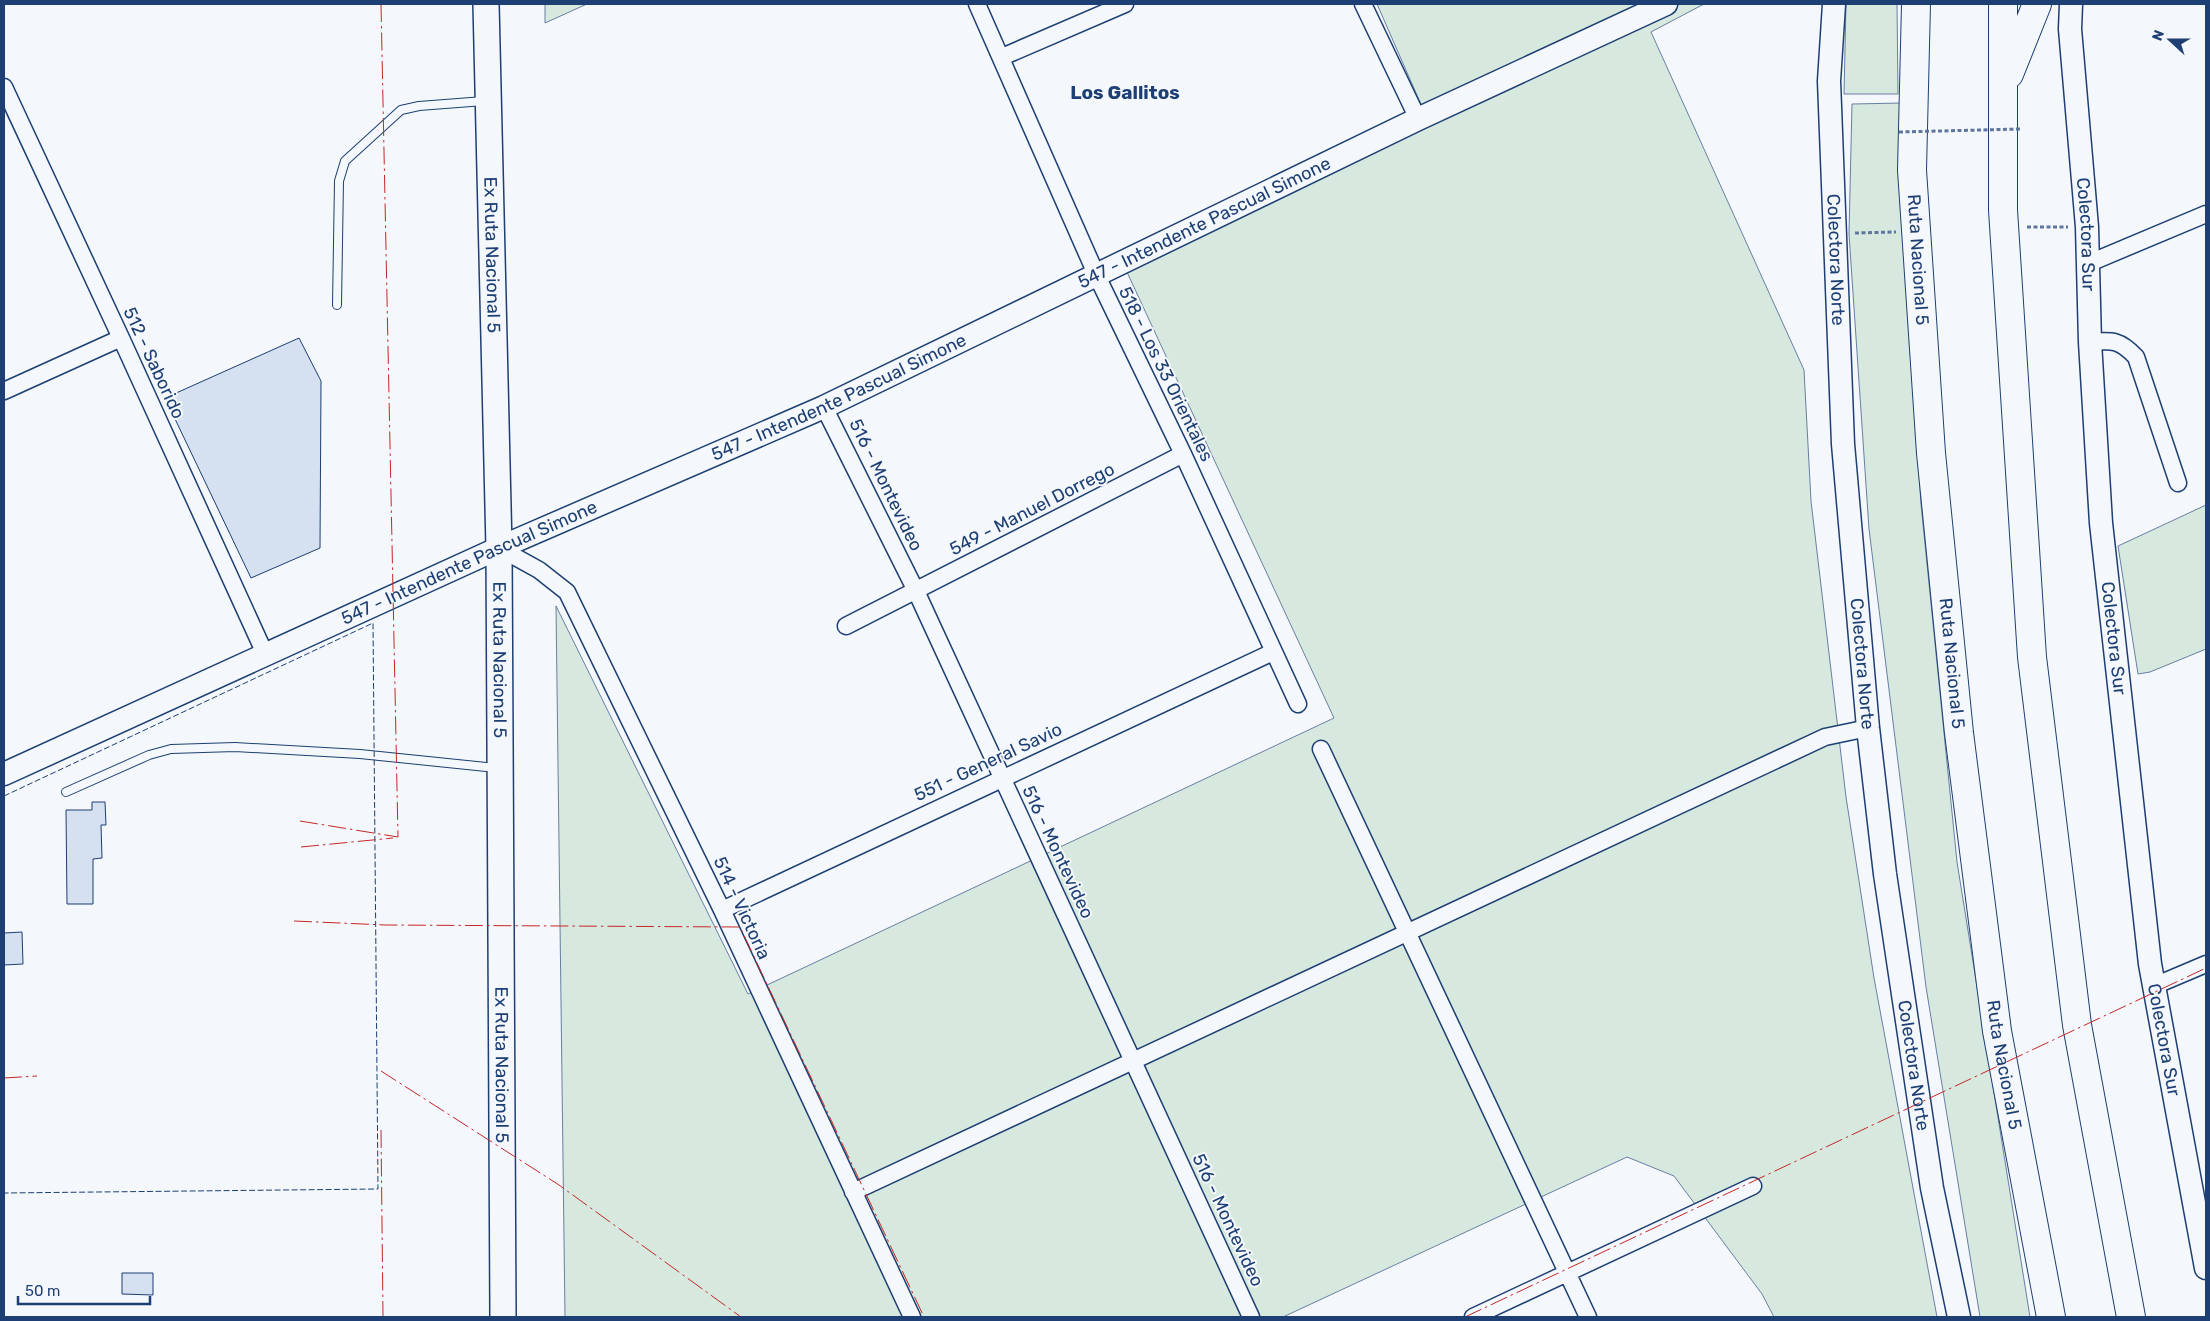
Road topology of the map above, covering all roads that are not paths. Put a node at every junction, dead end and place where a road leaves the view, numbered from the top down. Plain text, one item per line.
1 (486, 4) edge
2 (977, 4) edge
3 (1124, 4) edge
4 (1363, 4) edge
5 (1666, 4) edge
6 (1834, 4) edge
7 (1916, 4) edge
8 (2002, 4) edge
9 (2037, 4) edge
10 (2071, 4) edge
11 (1002, 58) junction
12 (4, 87) edge
13 (2002, 97) junction
14 (489, 101) junction
15 (1418, 118) junction
16 (2206, 214) edge
17 (2087, 264) junction
18 (1096, 274) junction
19 (337, 305) dead end
20 (121, 338) junction
21 (2090, 342) junction
22 (4, 391) edge
23 (824, 407) junction
24 (1183, 454) junction
25 (2178, 483) dead end
26 (499, 548) junction
27 (916, 591) junction
28 (846, 626) dead end
29 (1273, 652) junction
30 (266, 656) junction
31 (1298, 704) dead end
32 (1868, 728) junction
33 (1321, 749) dead end
34 (500, 768) junction
35 (4, 774) edge
36 (1002, 778) junction
37 (66, 792) dead end
38 (722, 910) junction
39 (1407, 933) junction
40 (2206, 964) edge
41 (2154, 986) junction
42 (1133, 1061) junction
43 (1753, 1186) dead end
44 (854, 1192) junction
45 (2206, 1268) edge
46 (1567, 1273) junction
47 (503, 1317) edge
48 (912, 1317) edge
49 (1252, 1317) edge
50 (1473, 1317) edge
51 (1588, 1317) edge
52 (1959, 1317) edge
53 (2051, 1317) edge
54 (2132, 1317) edge

1 - 14 main road, Ex Ruta Nacional 5
2 - 11 street, 518 - Los 33 Orientales
3 - 11 street
4 - 15 street
5 - 15 street, 547 - Intendente Pascual Simone
6 - 32 street, Colectora Norte
7 - 53 highway, Ruta Nacional 5
8 - 13 highway
9 - 13 highway
10 - 17 street, Colectora Sur
11 - 18 street, 518 - Los 33 Orientales
12 - 20 street, 512 - Saborido
13 - 54 highway
14 - 19 lane
14 - 26 main road, Ex Ruta Nacional 5
15 - 18 street, 547 - Intendente Pascual Simone
16 - 17 street
17 - 21 street, Colectora Sur
18 - 23 street, 547 - Intendente Pascual Simone
18 - 24 street, 518 - Los 33 Orientales
20 - 22 street
20 - 30 street, 512 - Saborido
21 - 25 street
21 - 41 street, Colectora Sur
23 - 26 street, 547 - Intendente Pascual Simone
23 - 27 street, 516 - Montevideo
24 - 27 street, 549 - Manuel Dorrego
24 - 29 street, 518 - Los 33 Orientales
26 - 30 street, 547 - Intendente Pascual Simone
26 - 34 main road, Ex Ruta Nacional 5
26 - 38 street, 514 - Victoria
27 - 28 street, 549 - Manuel Dorrego
27 - 36 street, 516 - Montevideo
29 - 31 street, 518 - Los 33 Orientales
29 - 36 street, 551 - General Savio
30 - 35 street, 547 - Intendente Pascual Simone
32 - 39 street
32 - 52 street, Colectora Norte
33 - 39 street
34 - 37 lane
34 - 47 main road, Ex Ruta Nacional 5
36 - 38 street, 551 - General Savio
36 - 42 street, 516 - Montevideo
38 - 44 street, 514 - Victoria
39 - 42 street
39 - 46 street
40 - 41 street
41 - 45 street, Colectora Sur
42 - 44 street
42 - 49 street, 516 - Montevideo
43 - 46 street
44 - 48 street, 514 - Victoria
46 - 50 street
46 - 51 street

